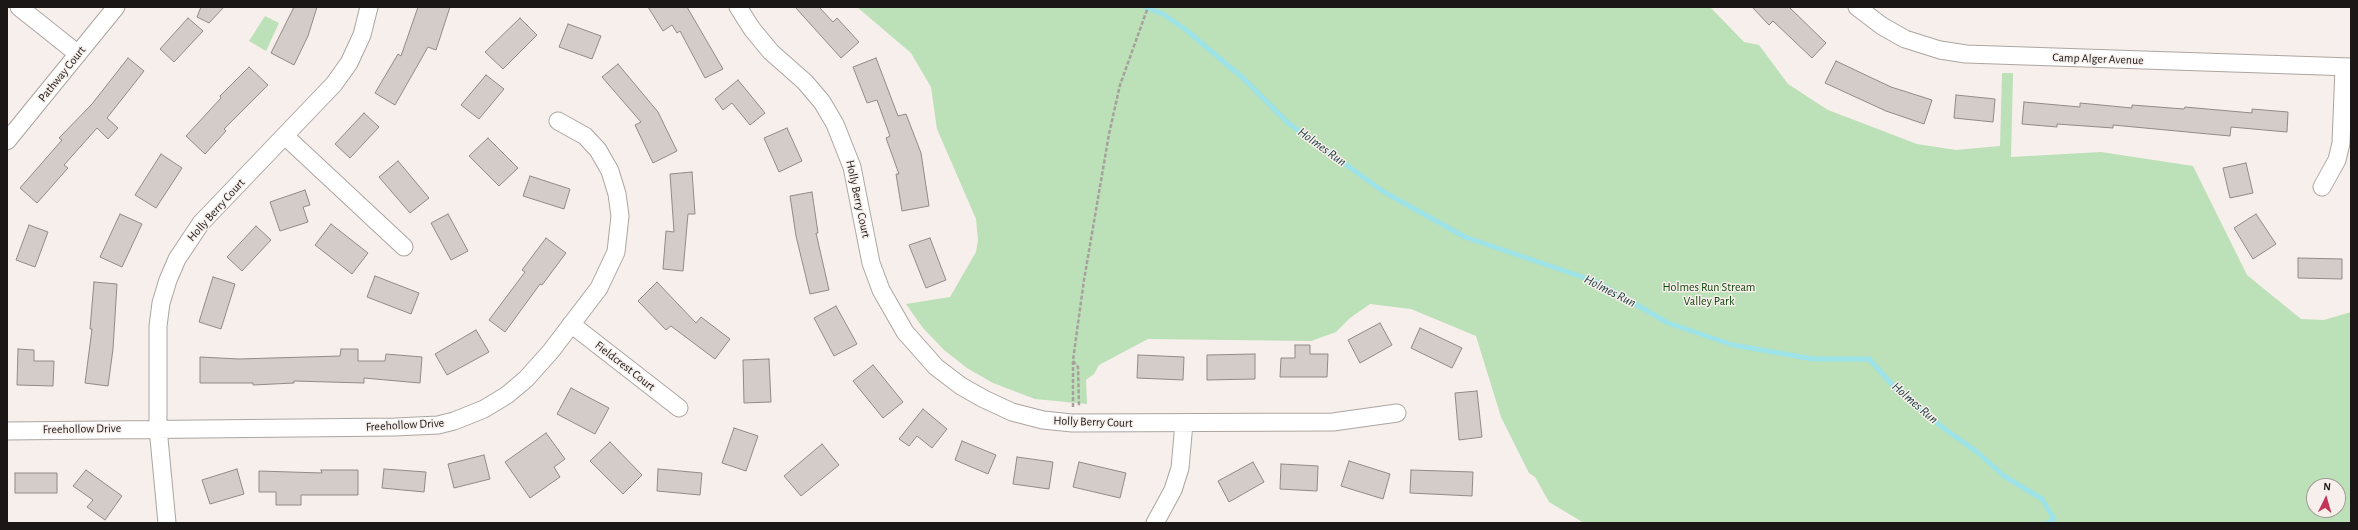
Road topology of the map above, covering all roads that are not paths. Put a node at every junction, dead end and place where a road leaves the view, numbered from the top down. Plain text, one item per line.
1 (19, 7) edge
2 (116, 7) edge
3 (369, 7) edge
4 (738, 7) edge
5 (1857, 7) edge
6 (78, 54) junction
7 (2347, 68) edge
8 (558, 121) dead end
9 (285, 136) junction
10 (7, 141) edge
11 (2322, 187) dead end
12 (404, 248) dead end
13 (571, 324) junction
14 (679, 408) dead end
15 (1397, 414) dead end
16 (1184, 423) junction
17 (158, 428) junction
18 (7, 431) edge
19 (167, 523) edge
20 (1155, 523) edge

1 - 6 street
2 - 6 street, Pathway Court
3 - 9 street, Holly Berry Court
4 - 16 street, Holly Berry Court
5 - 7 street, Camp Alger Avenue
6 - 10 street, Pathway Court
7 - 11 street
8 - 13 street, Freehollow Drive
9 - 12 street
9 - 17 street, Holly Berry Court
13 - 14 street, Fieldcrest Court
13 - 17 street, Freehollow Drive
15 - 16 street, Holly Berry Court
16 - 20 street
17 - 18 street, Freehollow Drive
17 - 19 street, Holly Berry Court

